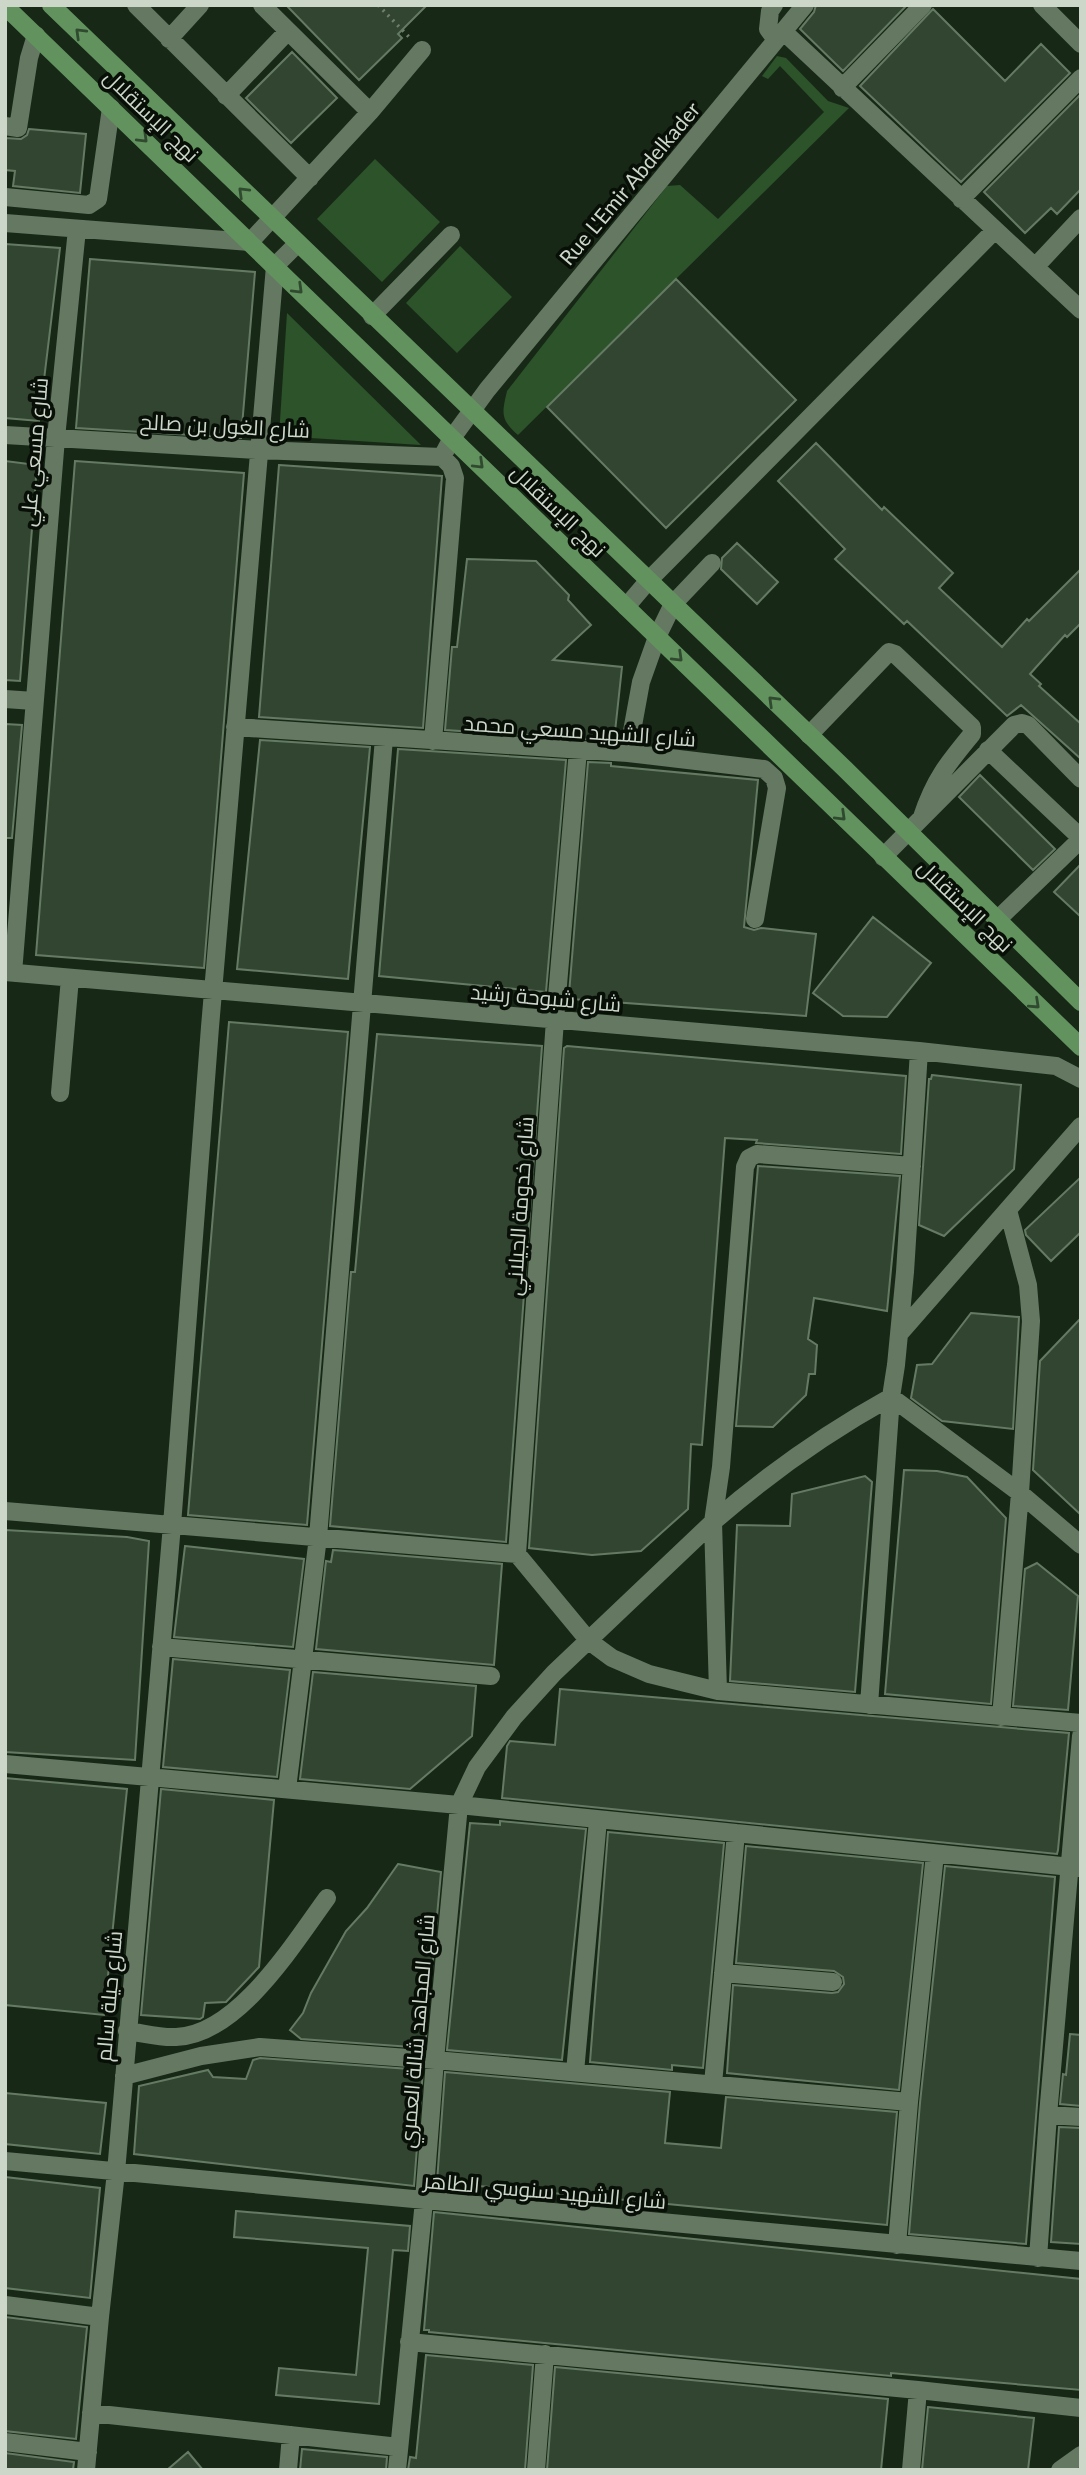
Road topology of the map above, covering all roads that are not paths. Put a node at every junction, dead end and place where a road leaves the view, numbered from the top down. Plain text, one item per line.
1 (51, 5) edge
2 (136, 5) edge
3 (200, 5) edge
4 (261, 5) edge
5 (774, 5) edge
6 (805, 5) edge
7 (923, 5) edge
8 (1041, 5) edge
9 (5, 6) edge
10 (288, 31) junction
11 (36, 36) junction
12 (780, 36) junction
13 (169, 39) junction
14 (1081, 44) edge
15 (422, 50) road end
16 (1081, 78) edge
17 (842, 88) junction
18 (226, 96) junction
19 (111, 108) junction
20 (370, 112) junction
21 (11, 127) edge
22 (310, 177) junction
23 (5, 197) edge
24 (961, 199) junction
25 (1081, 218) edge
26 (271, 219) junction
27 (5, 223) edge
28 (77, 229) junction
29 (995, 230) junction
30 (451, 235) dead end
31 (250, 242) junction
32 (297, 244) junction
33 (275, 267) junction
34 (1035, 267) junction
35 (1081, 310) edge
36 (372, 316) junction
37 (471, 411) junction
38 (5, 435) edge
39 (56, 438) junction
40 (452, 438) junction
41 (258, 450) junction
42 (442, 457) junction
43 (712, 563) dead end
44 (649, 581) junction
45 (673, 604) junction
46 (626, 607) junction
47 (657, 637) junction
48 (5, 699) edge
49 (34, 701) junction
50 (235, 727) junction
51 (809, 735) junction
52 (384, 738) junction
53 (433, 741) junction
54 (578, 750) junction
55 (988, 750) junction
56 (628, 754) junction
57 (1081, 779) edge
58 (922, 817) junction
59 (908, 832) junction
60 (1081, 838) edge
61 (883, 857) junction
62 (755, 919) dead end
63 (998, 920) junction
64 (9, 972) edge
65 (70, 978) junction
66 (213, 991) junction
67 (1081, 1002) edge
68 (362, 1004) junction
69 (555, 1020) junction
70 (1081, 1047) edge
71 (919, 1051) junction
72 (1081, 1079) edge
73 (60, 1093) dead end
74 (1081, 1126) edge
75 (912, 1166) junction
76 (1008, 1210) junction
77 (899, 1334) junction
78 (891, 1396) junction
79 (1020, 1493) junction
80 (5, 1511) edge
81 (713, 1522) junction
82 (172, 1525) junction
83 (318, 1537) junction
84 (1081, 1545) edge
85 (517, 1554) junction
86 (589, 1641) junction
87 (161, 1647) junction
88 (302, 1659) junction
89 (491, 1676) dead end
90 (718, 1691) junction
91 (869, 1705) junction
92 (1002, 1717) junction
93 (1081, 1723) edge
94 (1081, 1736) edge
95 (5, 1764) edge
96 (149, 1777) junction
97 (287, 1789) junction
98 (459, 1805) junction
99 (598, 1820) junction
100 (736, 1833) junction
101 (935, 1854) junction
102 (1076, 1868) edge
103 (327, 1898) dead end
104 (723, 1973) junction
105 (833, 1982) dead end
106 (127, 2035) junction
107 (435, 2060) junction
108 (575, 2072) junction
109 (124, 2074) junction
110 (713, 2084) junction
111 (909, 2102) junction
112 (1048, 2115) junction
113 (1081, 2118) edge
114 (5, 2161) edge
115 (117, 2172) junction
116 (424, 2202) junction
117 (897, 2245) junction
118 (1038, 2258) junction
119 (1081, 2261) edge
120 (5, 2305) edge
121 (100, 2316) junction
122 (408, 2342) junction
123 (545, 2354) junction
124 (918, 2390) junction
125 (1081, 2408) edge
126 (91, 2413) junction
127 (291, 2435) junction
128 (5, 2442) edge
129 (399, 2447) junction
130 (1081, 2455) edge
131 (87, 2461) edge
132 (288, 2470) edge
133 (397, 2470) edge
134 (536, 2470) edge
135 (911, 2470) edge
136 (1060, 2470) edge

26 -> 1 main road, نهج الإستقلال
2 - 13 street
3 - 13 street
4 - 10 street
5 - 12 street
6 - 12 street, Rue L'Emir Abdelkader
7 - 17 street
8 - 14 street
9 - 11 main road, نهج الإستقلال
10 - 18 street
10 - 20 street
11 - 19 main road, نهج الإستقلال
11 - 21 street
12 - 17 street
12 - 37 street, Rue L'Emir Abdelkader
13 - 18 street
15 - 20 street
16 - 24 street
17 - 24 street
18 - 22 street
19 - 23 street
19 -> 31 main road, نهج الإستقلال
20 - 22 street
22 - 26 street
24 - 29 street
25 - 34 street
26 - 31 street
26 - 32 main road, نهج الإستقلال
27 - 28 street
28 - 31 street
28 - 39 street, شارع مسعي علي
29 - 34 street
29 - 44 street
30 - 36 street
31 - 33 main road, نهج الإستقلال
32 - 33 street
32 - 36 main road, نهج الإستقلال
33 -> 40 main road, نهج الإستقلال
33 - 41 street, شارع حيلة سالم
34 - 35 street
36 - 37 main road, نهج الإستقلال
37 - 40 street, Rue L'Emir Abdelkader
37 - 44 main road, نهج الإستقلال
38 - 39 street, شارع الغول بن صالح
39 - 41 street, شارع الغول بن صالح
39 - 49 street, شارع مسعي علي
40 - 42 street, Rue L'Emir Abdelkader
40 -> 46 main road, نهج الإستقلال
41 - 42 street, شارع الغول بن صالح
41 - 50 street, شارع حيلة سالم
42 - 53 street
43 - 45 street
44 - 45 main road, نهج الإستقلال
44 - 46 street
45 - 47 street
51 -> 45 main road, نهج الإستقلال
46 - 47 main road, نهج الإستقلال
47 - 56 street
47 -> 61 main road, نهج الإستقلال
48 - 49 street
49 - 64 street, شارع مسعي علي
50 - 52 street, شارع الشهيد مسعي محمد
50 - 66 street, شارع حيلة سالم
51 - 58 street
51 - 59 main road, نهج الإستقلال
52 - 53 street, شارع الشهيد مسعي محمد
52 - 68 street
53 - 54 street, شارع الشهيد مسعي محمد
54 - 56 street, شارع الشهيد مسعي محمد
54 - 69 street, شارع خدومة الجيلاني
55 - 57 street
55 - 58 street
55 - 60 street
56 - 62 street, شارع الشهيد مسعي محمد
58 - 59 street
59 - 61 street
59 - 63 main road, نهج الإستقلال
60 - 63 street
61 -> 70 main road, نهج الإستقلال
63 - 67 main road, نهج الإستقلال
64 - 65 street, شارع شبوحة رشيد
65 - 66 street, شارع شبوحة رشيد
65 - 73 street
66 - 68 street, شارع شبوحة رشيد
66 - 82 street, شارع حيلة سالم
68 - 69 street, شارع شبوحة رشيد
68 - 83 street
69 - 71 street, شارع شبوحة رشيد
69 - 85 street, شارع خدومة الجيلاني
71 - 72 street, شارع شبوحة رشيد
71 - 75 street
74 - 76 street
75 - 77 street
75 - 81 street
76 - 77 street
76 - 79 street
77 - 78 street
78 - 79 street
78 - 81 street, شارع المجاهد شالة العمري
78 - 91 street
79 - 84 street
79 - 92 street
80 - 82 street
81 - 86 street, شارع المجاهد شالة العمري
81 - 90 street
82 - 83 street
82 - 87 street, شارع حيلة سالم
83 - 85 street
83 - 88 street
85 - 86 street
86 - 90 street
86 - 98 street, شارع المجاهد شالة العمري
87 - 88 street
87 - 96 street, شارع حيلة سالم
88 - 89 street
88 - 97 street
90 - 91 street
91 - 92 street
92 - 93 street
94 - 102 street
95 - 96 street
96 - 97 street
96 - 106 street, شارع حيلة سالم
97 - 98 street
98 - 99 street
98 - 107 street, شارع المجاهد شالة العمري
99 - 100 street
99 - 108 street
100 - 101 street
100 - 104 street
101 - 102 street
101 - 111 street
102 - 112 street
103 - 106 street
104 - 105 street
104 - 110 street
106 - 109 street, شارع حيلة سالم
107 - 108 street
107 - 109 street
107 - 116 street, شارع المجاهد شالة العمري
108 - 110 street
109 - 115 street, شارع حيلة سالم
110 - 111 street
111 - 117 street
112 - 113 street
112 - 118 street
114 - 115 street, شارع الشهيد سنوسي الطاهر
115 - 116 street, شارع الشهيد سنوسي الطاهر
115 - 121 street, شارع حيلة سالم
116 - 117 street, شارع الشهيد سنوسي الطاهر
116 - 122 street, شارع المجاهد شالة العمري
117 - 118 street, شارع الشهيد سنوسي الطاهر
118 - 119 street, شارع الشهيد سنوسي الطاهر
120 - 121 street
121 - 126 street, شارع حيلة سالم
122 - 123 street
122 - 129 street, شارع المجاهد شالة العمري
123 - 124 street
123 - 134 street
124 - 125 street
124 - 135 street
126 - 127 street
126 - 131 street, شارع حيلة سالم
127 - 129 street
127 - 132 street
128 - 131 street
129 - 133 street, شارع المجاهد شالة العمري
130 - 136 street

